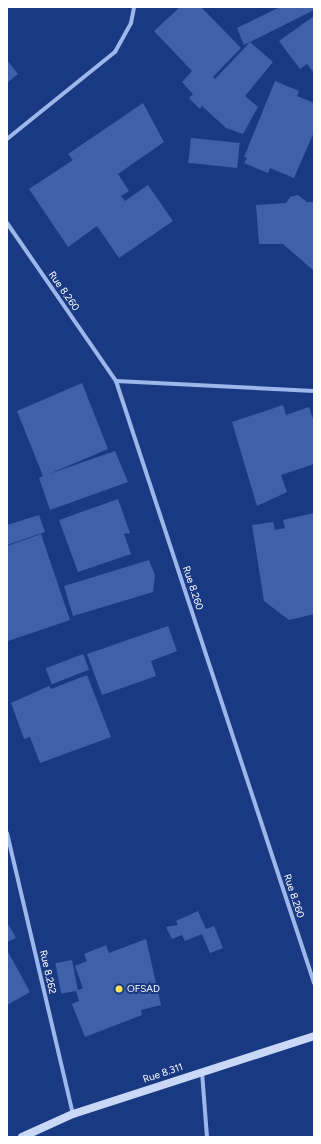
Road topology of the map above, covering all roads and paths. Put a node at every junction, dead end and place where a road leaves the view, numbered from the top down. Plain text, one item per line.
1 (134, 7) edge
2 (7, 139) edge
3 (7, 223) edge
4 (116, 381) junction
5 (314, 391) edge
6 (7, 833) edge
7 (314, 982) edge
8 (314, 1036) edge
9 (202, 1070) junction
10 (73, 1114) junction
11 (22, 1137) edge
12 (207, 1137) edge

1 - 2 street
3 - 4 street, Rue 8.260
4 - 5 street
4 - 7 street, Rue 8.260
6 - 10 street, Rue 8.262
8 - 9 main road, Rue 8.311
9 - 10 main road, Rue 8.311
9 - 12 street
10 - 11 main road, Rue 8.311

